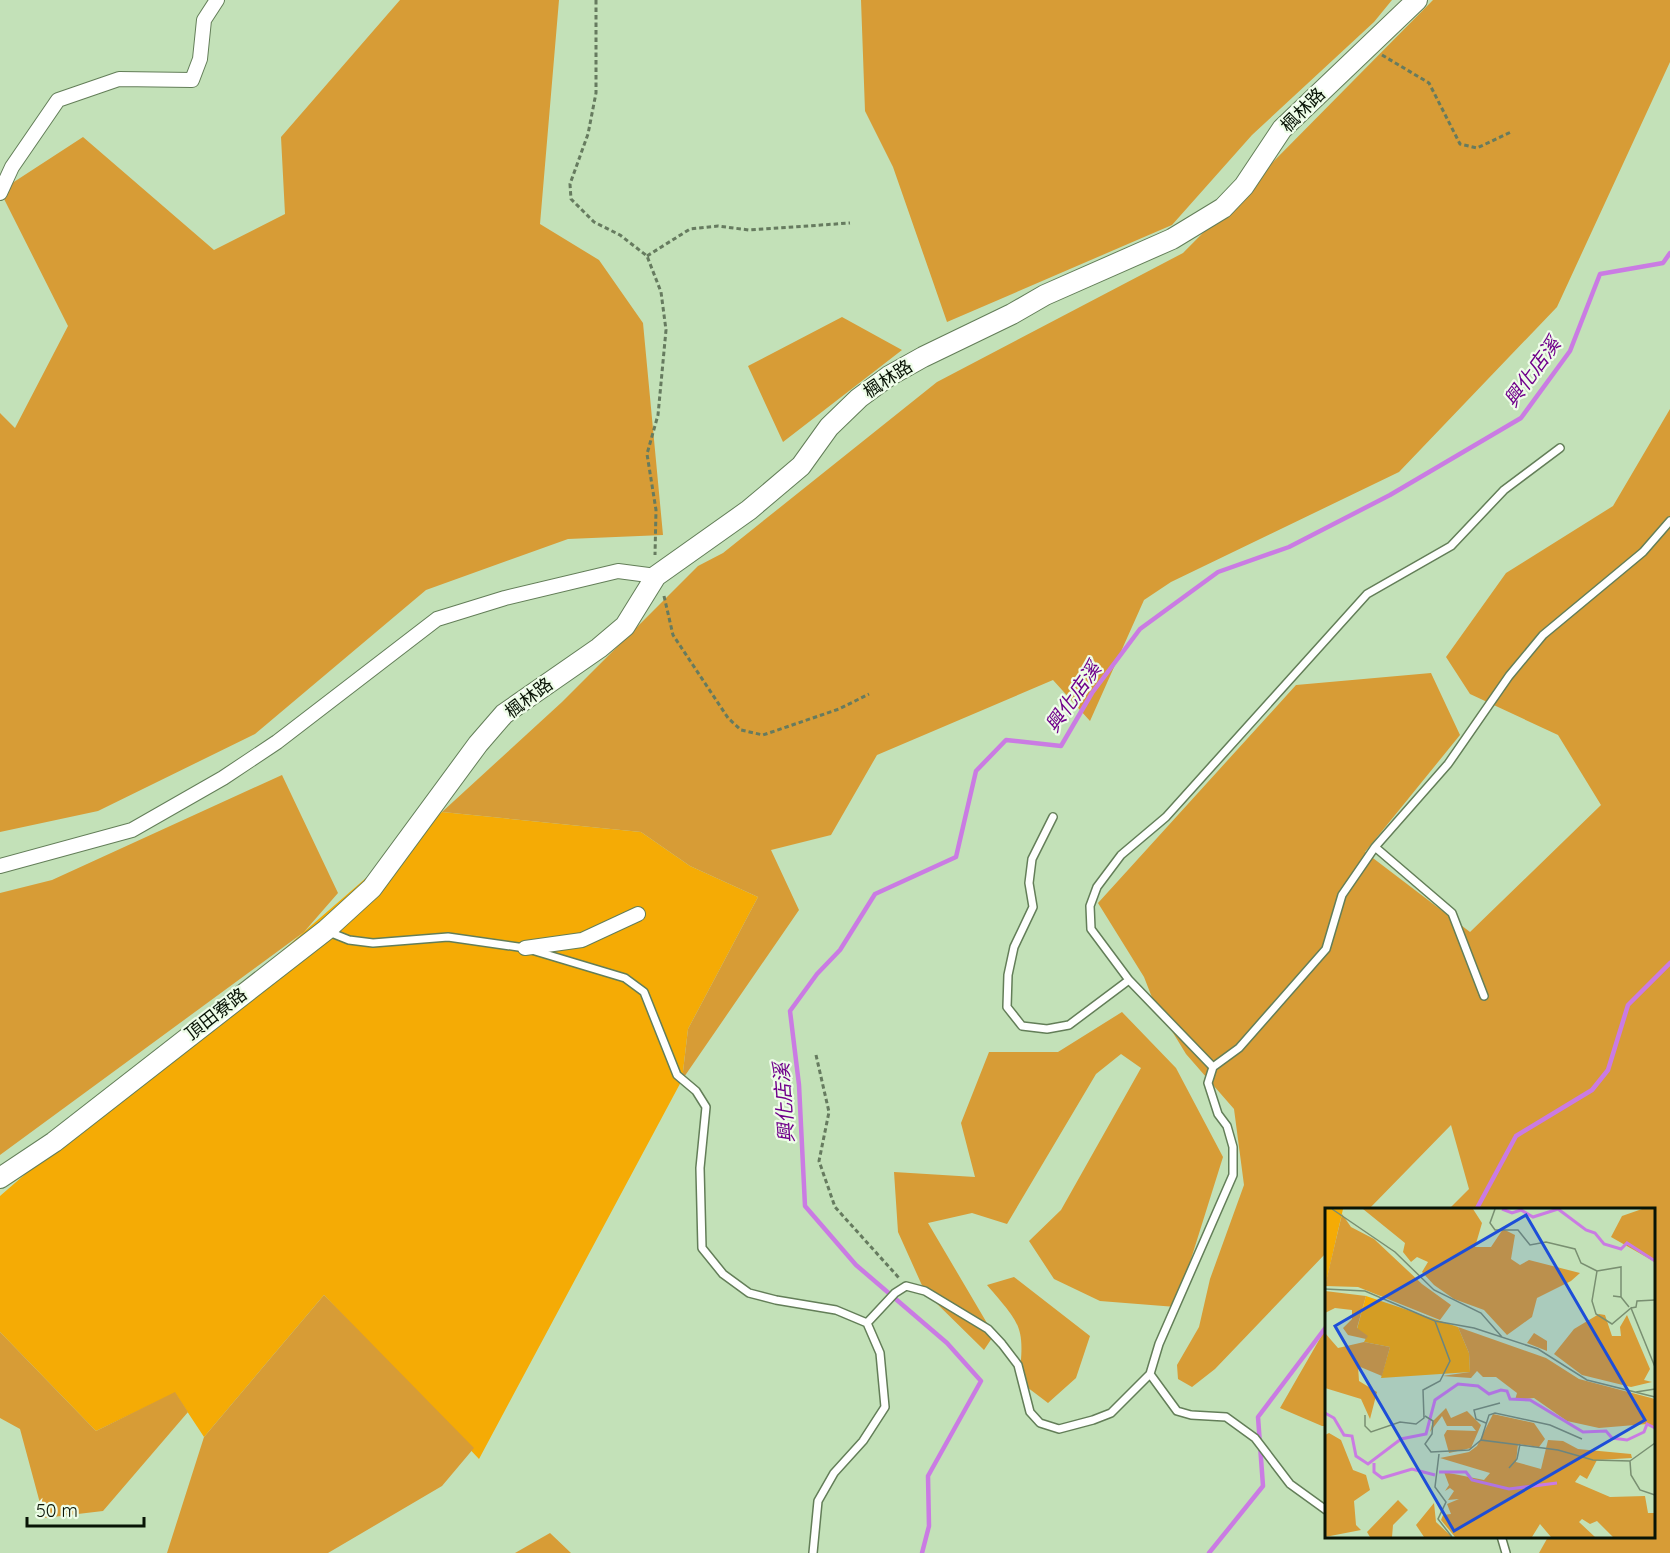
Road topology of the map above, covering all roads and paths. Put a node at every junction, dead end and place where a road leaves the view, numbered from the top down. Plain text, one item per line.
1 (217, 0) edge
2 (596, 0) edge
3 (1417, 0) edge
4 (1368, 46) junction
5 (1511, 132) dead end
6 (0, 193) edge
7 (850, 223) dead end
8 (647, 256) junction
9 (1560, 448) dead end
10 (1670, 521) edge
11 (656, 576) junction
12 (869, 694) dead end
13 (1053, 817) dead end
14 (415, 832) joint
15 (1375, 847) junction
16 (0, 866) edge
17 (638, 914) dead end
18 (326, 930) junction
19 (525, 948) junction
20 (1129, 980) junction
21 (1484, 996) dead end
22 (816, 1055) dead end
23 (1213, 1067) junction
24 (0, 1178) edge
25 (906, 1286) junction
26 (867, 1323) junction
27 (1150, 1374) junction
28 (1325, 1509) edge
29 (1502, 1538) edge
30 (813, 1553) edge
31 (1506, 1553) edge

1 - 6 street
2 - 8 path
3 - 4 street, 楓林路
4 - 5 path
4 - 11 street, 楓林路
7 - 8 path
8 - 11 path
9 - 20 lane
10 - 15 lane
11 - 12 path
11 - 14 street, 楓林路
11 - 16 street
13 - 20 lane
14 - 18 street, 頂田寮路
15 - 21 lane
15 - 23 lane
17 - 19 street
18 - 19 lane
18 - 24 street, 頂田寮路
19 - 26 lane
20 - 23 lane
22 - 25 path
23 - 27 lane
25 - 26 lane
25 - 27 lane
26 - 30 lane
27 - 28 lane
29 - 31 lane

